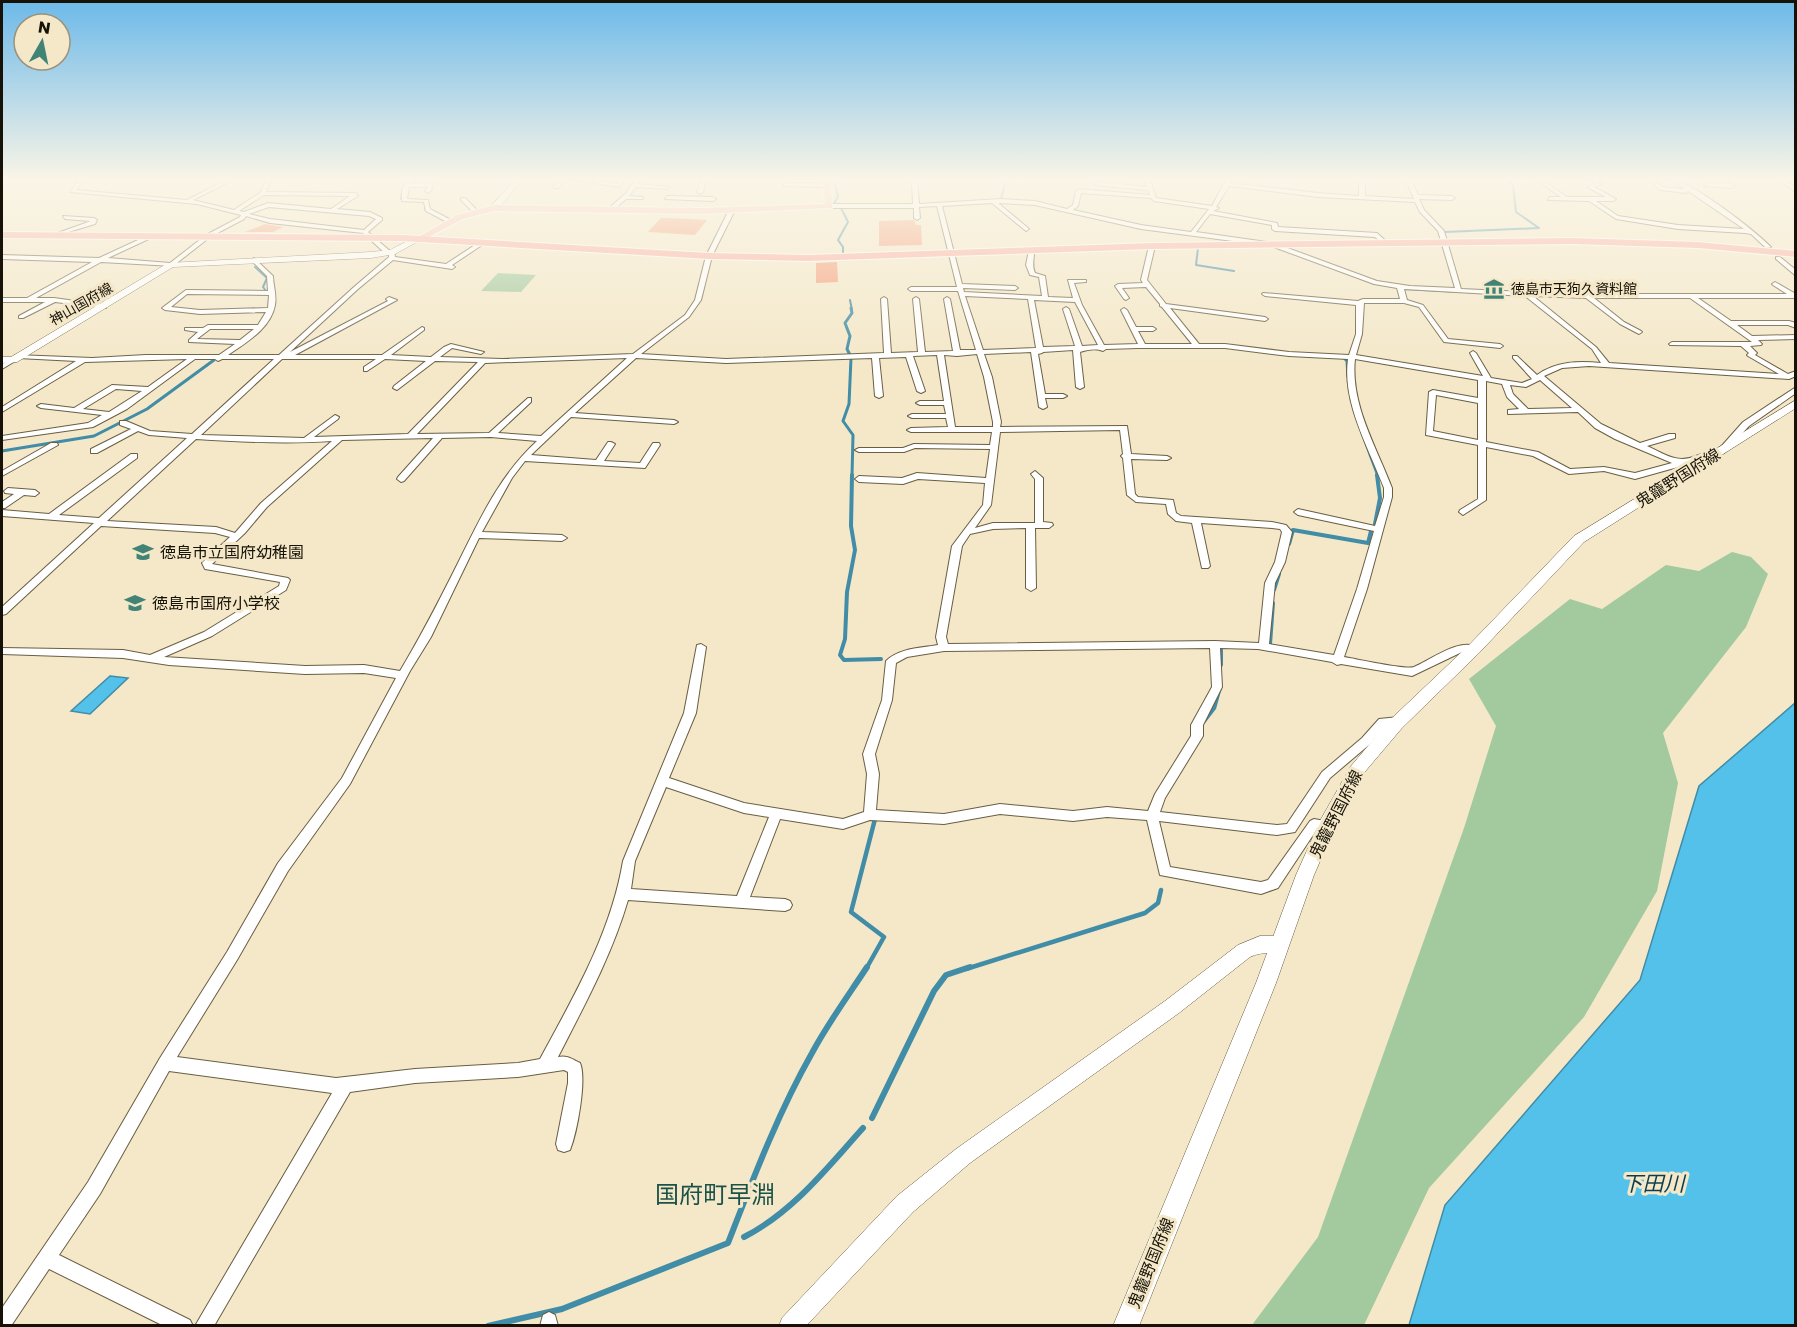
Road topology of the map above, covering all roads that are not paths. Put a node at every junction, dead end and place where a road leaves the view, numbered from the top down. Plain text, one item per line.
1 (139, 242) edge
2 (200, 242) edge
3 (376, 242) edge
4 (413, 242) edge
5 (483, 242) joint
6 (716, 242) edge
7 (948, 242) edge
8 (1257, 242) edge
9 (1444, 242) junction
10 (1453, 242) edge
11 (1599, 242) edge
12 (1763, 242) edge
13 (1385, 243) joint
14 (1272, 244) junction
15 (1152, 246) junction
16 (1768, 247) dead end
17 (1032, 250) junction
18 (951, 253) junction
19 (391, 254) junction
20 (709, 256) junction
21 (1796, 256) edge
22 (2, 257) edge
23 (1778, 258) dead end
24 (101, 260) junction
25 (254, 260) junction
26 (171, 265) junction
27 (1796, 274) edge
28 (1084, 281) dead end
29 (1774, 284) dead end
30 (1149, 285) junction
31 (1400, 287) junction
32 (1015, 288) dead end
33 (911, 289) dead end
34 (960, 290) junction
35 (1459, 291) junction
36 (271, 293) junction
37 (1265, 294) dead end
38 (1528, 295) junction
39 (1796, 296) edge
40 (1589, 297) junction
41 (1692, 297) junction
42 (947, 298) dead end
43 (1031, 298) junction
44 (1045, 298) junction
45 (1126, 298) dead end
46 (30, 299) junction
47 (389, 299) dead end
48 (884, 299) dead end
49 (916, 299) dead end
50 (2, 300) edge
51 (54, 300) junction
52 (1077, 300) junction
53 (1404, 301) junction
54 (1360, 303) junction
55 (1162, 305) junction
56 (104, 307) junction
57 (1066, 309) dead end
58 (270, 310) junction
59 (1135, 312) dead end
60 (21, 317) dead end
61 (1265, 319) dead end
62 (1729, 323) junction
63 (1796, 326) edge
64 (261, 327) junction
65 (187, 328) dead end
66 (1153, 328) dead end
67 (422, 329) dead end
68 (1134, 329) junction
69 (204, 330) junction
70 (1639, 332) dead end
71 (1796, 337) edge
72 (1750, 338) junction
73 (241, 342) junction
74 (1672, 344) dead end
75 (1743, 344) junction
76 (1197, 346) junction
77 (1500, 346) dead end
78 (1143, 347) junction
79 (1103, 349) junction
80 (1078, 350) junction
81 (1037, 352) junction
82 (1473, 353) dead end
83 (940, 354) junction
84 (957, 354) junction
85 (981, 354) junction
86 (888, 355) junction
87 (909, 355) junction
88 (922, 355) junction
89 (482, 356) junction
90 (636, 356) junction
91 (875, 356) junction
92 (382, 357) junction
93 (1353, 357) junction
94 (1515, 357) dead end
95 (11, 358) edge
96 (192, 358) junction
97 (218, 358) junction
98 (281, 358) junction
99 (432, 359) junction
100 (85, 360) junction
101 (1747, 363) dead end
102 (1762, 363) junction
103 (1606, 364) junction
104 (2, 367) edge
105 (367, 369) dead end
106 (1792, 374) edge
107 (1539, 378) junction
108 (1485, 381) junction
109 (1505, 383) junction
110 (1080, 387) dead end
111 (397, 388) dead end
112 (150, 389) junction
113 (1796, 389) edge
114 (921, 391) dead end
115 (879, 396) dead end
116 (1041, 396) junction
117 (1063, 396) dead end
118 (528, 400) dead end
119 (1482, 401) junction
120 (948, 403) junction
121 (1796, 403) edge
122 (920, 404) dead end
123 (41, 406) dead end
124 (1043, 407) dead end
125 (2, 410) edge
126 (75, 410) junction
127 (518, 410) junction
128 (1580, 410) junction
129 (531, 412) dead end
130 (1511, 412) dead end
131 (1526, 412) junction
132 (110, 414) junction
133 (570, 415) junction
134 (912, 416) dead end
135 (950, 416) junction
136 (335, 417) dead end
137 (674, 422) dead end
138 (123, 423) dead end
139 (138, 428) junction
140 (911, 430) dead end
141 (952, 430) junction
142 (995, 430) junction
143 (491, 435) junction
144 (1672, 436) dead end
145 (194, 437) junction
146 (409, 437) junction
147 (2, 438) edge
148 (341, 438) junction
149 (438, 438) junction
150 (544, 439) junction
151 (306, 440) junction
152 (1482, 443) junction
153 (54, 444) dead end
154 (611, 444) dead end
155 (656, 445) dead end
156 (1639, 446) junction
157 (992, 447) junction
158 (859, 450) dead end
159 (94, 451) dead end
160 (1721, 451) junction
161 (134, 456) dead end
162 (1125, 456) junction
163 (524, 457) junction
164 (1167, 458) dead end
165 (598, 463) junction
166 (1681, 463) junction
167 (2, 474) edge
168 (1035, 474) dead end
169 (859, 478) dead end
170 (401, 479) dead end
171 (990, 481) junction
172 (8, 491) dead end
173 (22, 492) junction
174 (35, 493) dead end
175 (2, 506) edge
176 (1298, 512) dead end
177 (1462, 512) dead end
178 (2, 513) edge
179 (51, 517) junction
180 (1196, 520) junction
181 (100, 522) junction
182 (1039, 525) junction
183 (1379, 530) junction
184 (968, 532) junction
185 (476, 535) junction
186 (236, 536) junction
187 (562, 538) dead end
188 (1205, 566) dead end
189 (1031, 588) dead end
190 (2, 612) edge
191 (1215, 644) junction
192 (701, 646) dead end
193 (1264, 647) junction
194 (944, 648) junction
195 (1474, 649) junction
196 (2, 651) edge
197 (152, 658) junction
198 (1337, 661) junction
199 (403, 675) junction
200 (1399, 721) junction
201 (663, 782) junction
202 (776, 814) junction
203 (870, 815) junction
204 (1152, 816) junction
205 (1327, 825) junction
206 (624, 894) junction
207 (742, 901) junction
208 (784, 905) dead end
209 (1280, 944) junction
210 (165, 1062) junction
211 (545, 1066) junction
212 (345, 1085) junction
213 (564, 1144) dead end
214 (46, 1258) junction
215 (2, 1323) edge
216 (184, 1326) edge
217 (204, 1326) edge
218 (790, 1326) edge
219 (1126, 1326) edge

1 - 24 street
2 - 26 street
3 - 19 street
4 - 19 main road, 神山国府線
5 - 19 street
5 - 20 highway
6 - 20 street
7 - 18 street
8 - 14 street
9 - 10 highway
9 - 13 highway
9 - 35 street
11 - 21 highway
12 - 16 street
13 - 14 highway
14 - 15 highway
14 - 31 street
15 - 17 highway
15 - 30 street
17 - 18 highway
17 - 44 street
18 - 20 highway
18 - 34 street
19 - 25 main road, 神山国府線
19 - 98 street
20 - 90 street
22 - 24 street
23 - 27 street
24 - 26 street
24 - 46 street
25 - 26 main road, 神山国府線
25 - 36 street
26 - 56 main road, 神山国府線
28 - 52 street
29 - 39 street
30 - 45 street
30 - 55 street
31 - 35 street
31 - 53 street
32 - 34 street
33 - 34 street
34 - 43 street
34 - 85 street
35 - 38 street
36 - 58 street
36 - 58 street
37 - 54 street
38 - 40 street
38 - 103 street
39 - 41 street
40 - 41 street
40 - 70 street
41 - 62 street
42 - 84 street
43 - 44 street
43 - 81 street
44 - 52 street
46 - 50 street
46 - 51 street
47 - 98 street
48 - 86 street
49 - 88 street
51 - 56 street
51 - 60 street
52 - 79 street
53 - 54 street
53 - 77 street
54 - 93 street
55 - 61 street
55 - 76 street
56 - 95 main road, 神山国府線
57 - 80 street
58 - 64 street
59 - 68 street
62 - 63 street
62 - 72 street
64 - 69 street
64 - 73 street
65 - 69 street
66 - 68 street
67 - 92 street
68 - 78 street
69 - 73 street
71 - 72 street
72 - 75 street
73 - 97 street
74 - 75 street
75 - 102 street
76 - 78 street
76 - 93 street
78 - 79 street
79 - 80 street
80 - 81 street
80 - 110 street
81 - 85 street
81 - 116 street
82 - 108 street
83 - 84 street
83 - 88 street
83 - 120 street
84 - 85 street
85 - 142 street
86 - 87 street
86 - 91 street
87 - 88 street
87 - 114 street
89 - 90 street
89 - 99 street
89 - 99 street
89 - 146 street
90 - 91 street
90 - 133 street
91 - 115 street
92 - 98 street
92 - 99 street
92 - 105 street
93 - 108 street
93 - 183 street
94 - 107 street
95 - 100 street
95 - 104 street
96 - 97 street
96 - 100 street
96 - 112 street
97 - 98 street
98 - 145 street
99 - 111 street
100 - 125 street
101 - 102 street
102 - 106 street
103 - 106 street
103 - 107 street
107 - 109 street
107 - 128 street
108 - 109 street
108 - 119 street
109 - 131 street
112 - 126 street
112 - 132 street
113 - 160 street
116 - 117 street
116 - 124 street
118 - 127 street
119 - 152 street
119 - 152 street
120 - 122 street
120 - 135 street
121 - 160 main road, 鬼籠野国府線
123 - 126 street
126 - 132 street
127 - 129 street
127 - 143 street
128 - 131 street
128 - 156 street
130 - 131 street
132 - 147 street
133 - 137 street
133 - 150 street
134 - 135 street
135 - 141 street
136 - 151 street
138 - 139 street
139 - 145 street
139 - 159 street
140 - 141 street
141 - 142 street
142 - 157 street
142 - 162 street
143 - 149 street
143 - 150 street
144 - 156 street
145 - 151 street
145 - 181 street
146 - 148 street
146 - 149 street
148 - 151 street
148 - 186 street
149 - 170 street
150 - 163 street
152 - 166 street
152 - 177 street
153 - 167 street
154 - 165 street
155 - 165 street
156 - 166 street
157 - 158 street
157 - 171 street
160 - 166 street
160 - 195 main road, 鬼籠野国府線
161 - 179 street
162 - 164 street
162 - 180 street
163 - 165 street
163 - 185 street
168 - 182 street
169 - 171 street
171 - 184 street
172 - 173 street
173 - 174 street
173 - 175 street
176 - 183 street
178 - 179 street
179 - 181 street
180 - 188 street
180 - 193 street
181 - 186 street
181 - 190 street
182 - 184 street
182 - 189 street
183 - 198 street
184 - 194 street
185 - 187 street
185 - 199 street
186 - 197 street
191 - 193 street
191 - 194 street
191 - 204 street
192 - 201 street
193 - 198 street
194 - 203 street
195 - 198 street
195 - 200 main road, 鬼籠野国府線
196 - 197 street
197 - 199 street
199 - 210 street
200 - 204 street
200 - 205 main road, 鬼籠野国府線
201 - 202 street
201 - 206 street
202 - 203 street
202 - 207 street
203 - 204 street
204 - 205 street
205 - 209 main road, 鬼籠野国府線
206 - 207 street
206 - 211 street
207 - 208 street
209 - 218 street
209 - 219 main road, 鬼籠野国府線
210 - 212 street
210 - 214 street
211 - 212 street
211 - 213 street
212 - 217 street
214 - 215 street
214 - 216 street

